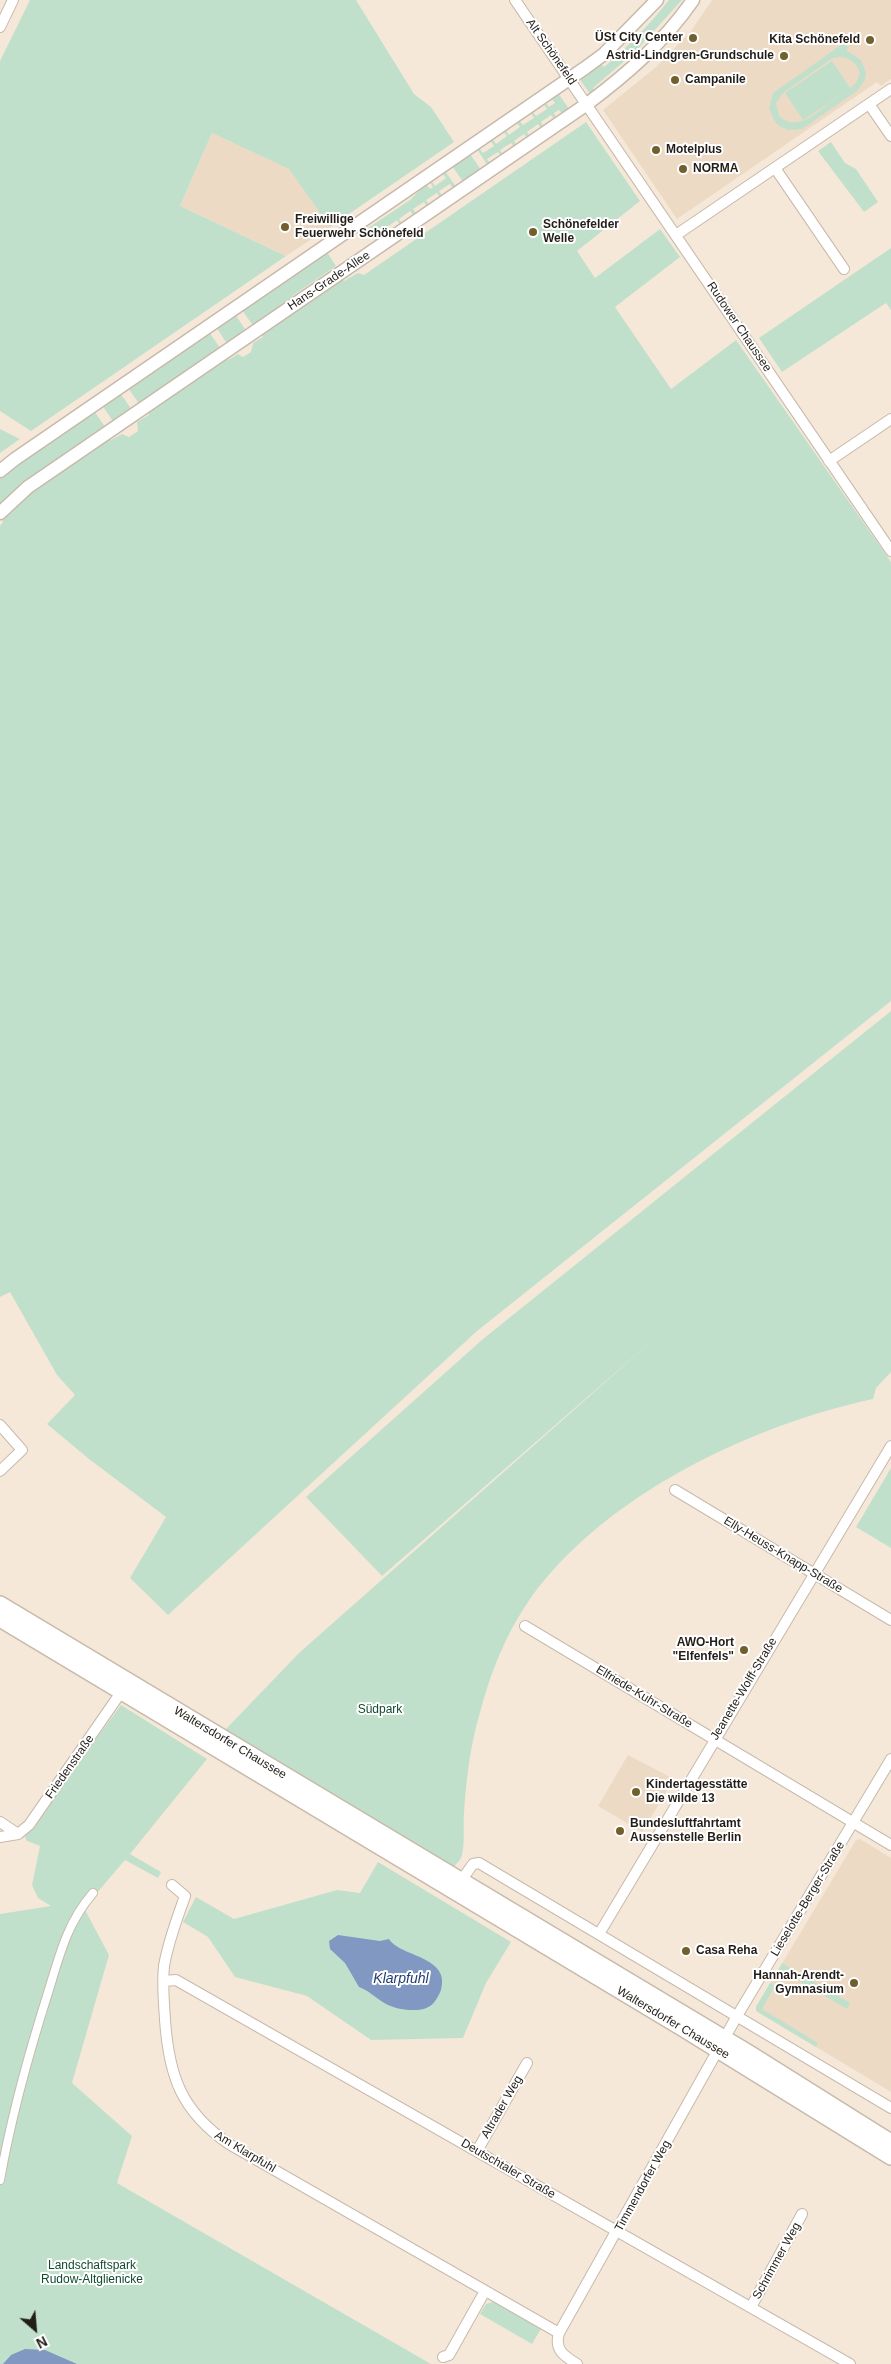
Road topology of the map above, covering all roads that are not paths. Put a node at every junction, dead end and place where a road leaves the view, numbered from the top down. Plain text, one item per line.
1 (13, 0) edge
2 (515, 0) edge
3 (657, 0) edge
4 (693, 0) edge
5 (0, 27) edge
6 (570, 79) junction
7 (891, 89) edge
8 (587, 104) junction
9 (869, 104) junction
10 (891, 136) edge
11 (775, 168) junction
12 (676, 235) junction
13 (844, 269) dead end
14 (891, 419) edge
15 (829, 461) junction
16 (0, 471) edge
17 (0, 513) edge
18 (891, 551) edge
19 (0, 1425) edge
20 (891, 1446) edge
21 (0, 1470) edge
22 (675, 1490) dead end
23 (814, 1573) junction
24 (0, 1604) edge
25 (0, 1619) edge
26 (891, 1620) edge
27 (525, 1626) dead end
28 (125, 1686) junction
29 (714, 1739) junction
30 (891, 1759) edge
31 (0, 1822) edge
32 (853, 1823) junction
33 (18, 1834) junction
34 (0, 1837) edge
35 (891, 1845) edge
36 (172, 1885) dead end
37 (457, 1886) junction
38 (93, 1893) dead end
39 (599, 1934) junction
40 (164, 1980) junction
41 (737, 2016) junction
42 (721, 2045) junction
43 (527, 2063) dead end
44 (891, 2108) edge
45 (891, 2142) edge
46 (476, 2151) junction
47 (891, 2157) edge
48 (0, 2180) edge
49 (802, 2214) dead end
50 (618, 2231) junction
51 (485, 2291) junction
52 (751, 2307) junction
53 (560, 2333) junction
54 (443, 2357) dead end
55 (577, 2364) edge
56 (850, 2364) edge

1 - 5 street
2 - 6 street, Alt Schönefeld
3 - 6 street
4 - 8 street, Hans-Grade-Allee
6 - 8 street, Alt Schönefeld
6 - 16 street
7 - 9 street
8 - 12 street, Rudower Chaussee
8 - 17 street, Hans-Grade-Allee
9 - 10 street
9 - 11 street
11 - 12 street
11 - 13 street
12 - 15 street, Rudower Chaussee
14 - 15 street
15 - 18 street, Rudower Chaussee
19 - 21 street
20 - 23 street, Jeanette-Wolff-Straße
22 - 23 street, Elly-Heuss-Knapp-Straße
23 - 26 street, Elly-Heuss-Knapp-Straße
23 - 29 street, Jeanette-Wolff-Straße
24 - 28 main road, Waltersdorfer Chaussee
25 - 28 main road, Waltersdorfer Chaussee
27 - 29 street, Elfriede-Kuhr-Straße
28 - 33 street, Friedenstraße
28 - 37 main road, Waltersdorfer Chaussee
29 - 32 street, Elfriede-Kuhr-Straße
29 - 39 street, Jeanette-Wolff-Straße
30 - 32 street, Lieselotte-Berger-Straße
31 - 33 street
32 - 35 street, Elfriede-Kuhr-Straße
32 - 41 street, Lieselotte-Berger-Straße
33 - 34 street
36 - 40 street, Am Klarpfuhl
37 - 39 street
37 - 42 main road, Waltersdorfer Chaussee
38 - 48 street
39 - 41 street
40 - 46 street, Deutschtaler Straße
40 - 51 street, Am Klarpfuhl
41 - 42 street, Lieselotte-Berger-Straße
41 - 44 street
42 - 45 main road, Waltersdorfer Chaussee
42 - 47 main road, Waltersdorfer Chaussee
42 - 50 street, Timmendorfer Weg
43 - 46 street, Altrader Weg
46 - 50 street, Deutschtaler Straße
49 - 52 street, Schrimmer Weg
50 - 52 street, Deutschtaler Straße
50 - 53 street, Timmendorfer Weg
51 - 53 street, Am Klarpfuhl
51 - 54 street
52 - 56 street, Deutschtaler Straße
53 - 55 street

